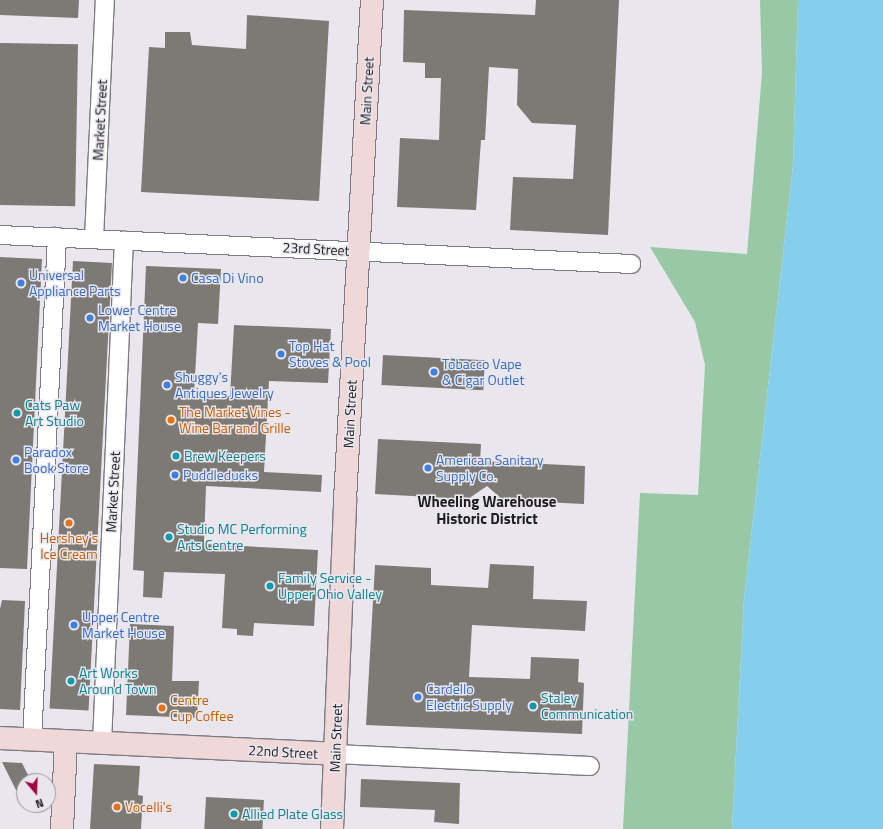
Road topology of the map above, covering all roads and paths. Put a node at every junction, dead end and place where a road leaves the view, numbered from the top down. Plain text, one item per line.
1 (105, 0) edge
2 (372, 0) edge
3 (0, 234) edge
4 (57, 237) junction
5 (94, 239) junction
6 (124, 240) junction
7 (359, 251) junction
8 (631, 264) dead end
9 (0, 738) edge
10 (32, 740) junction
11 (66, 742) junction
12 (102, 743) junction
13 (335, 754) junction
14 (590, 766) dead end
15 (62, 829) edge
16 (332, 829) edge

1 - 5 street, Market Street
2 - 7 street, Main Street
3 - 4 street, 23rd Street
4 - 5 street, 23rd Street
4 - 10 street
5 - 6 street, 23rd Street
6 - 7 street, 23rd Street
6 - 12 street, Market Street
7 - 8 street, 23rd Street
7 - 13 street, Main Street
9 - 10 street, 22nd Street
10 - 11 street, 22nd Street
11 - 12 street, 22nd Street
11 - 15 street
12 - 13 street, 22nd Street
13 - 14 street, 22nd Street
13 - 16 street, Main Street

